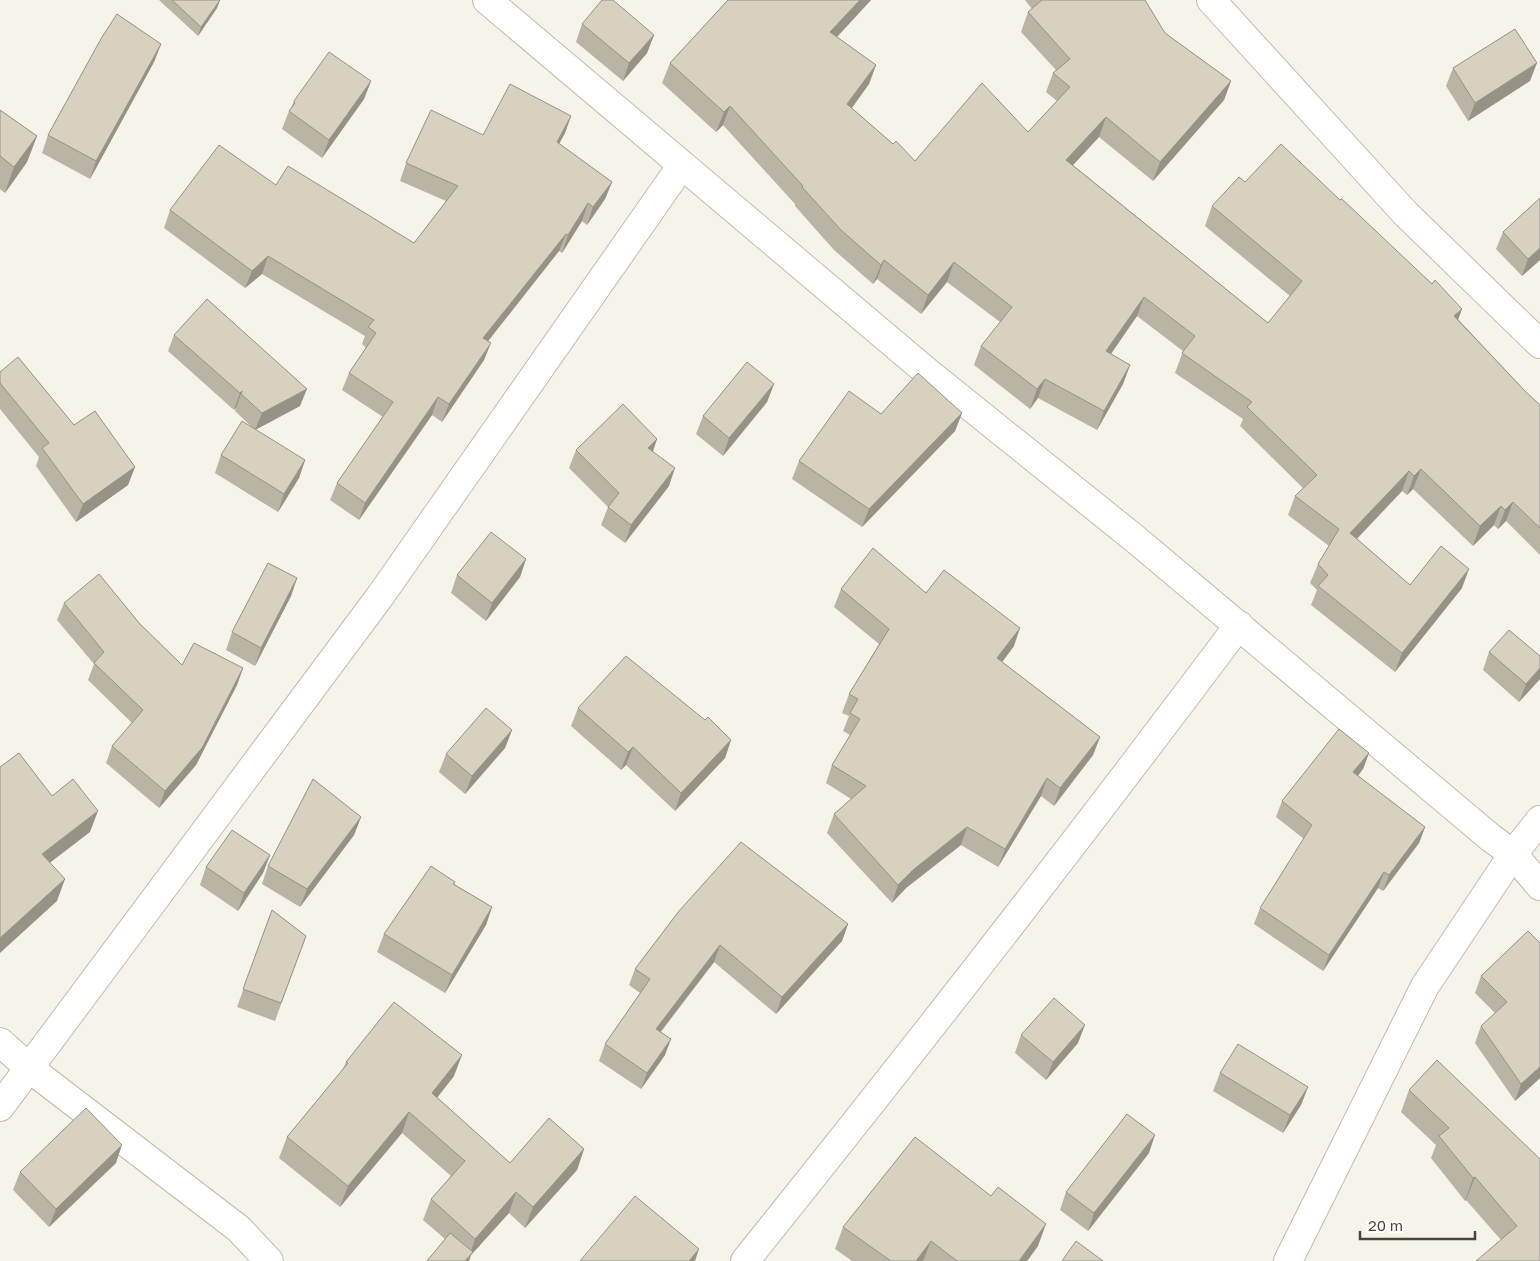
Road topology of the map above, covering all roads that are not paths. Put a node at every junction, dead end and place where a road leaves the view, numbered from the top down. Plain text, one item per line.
1 (487, 0) edge
2 (1211, 0) edge
3 (682, 166) junction
4 (1540, 344) edge
5 (1238, 625) junction
6 (1540, 820) edge
7 (1513, 854) junction
8 (1540, 886) edge
9 (0, 1042) edge
10 (29, 1068) junction
11 (0, 1107) edge
12 (269, 1261) edge
13 (745, 1261) edge
14 (1288, 1261) edge

1 - 3 street
2 - 4 street
3 - 5 street
3 - 10 street
5 - 7 street
5 - 13 street
6 - 7 street
7 - 8 street
7 - 14 street
9 - 10 street
10 - 11 street
10 - 12 street

